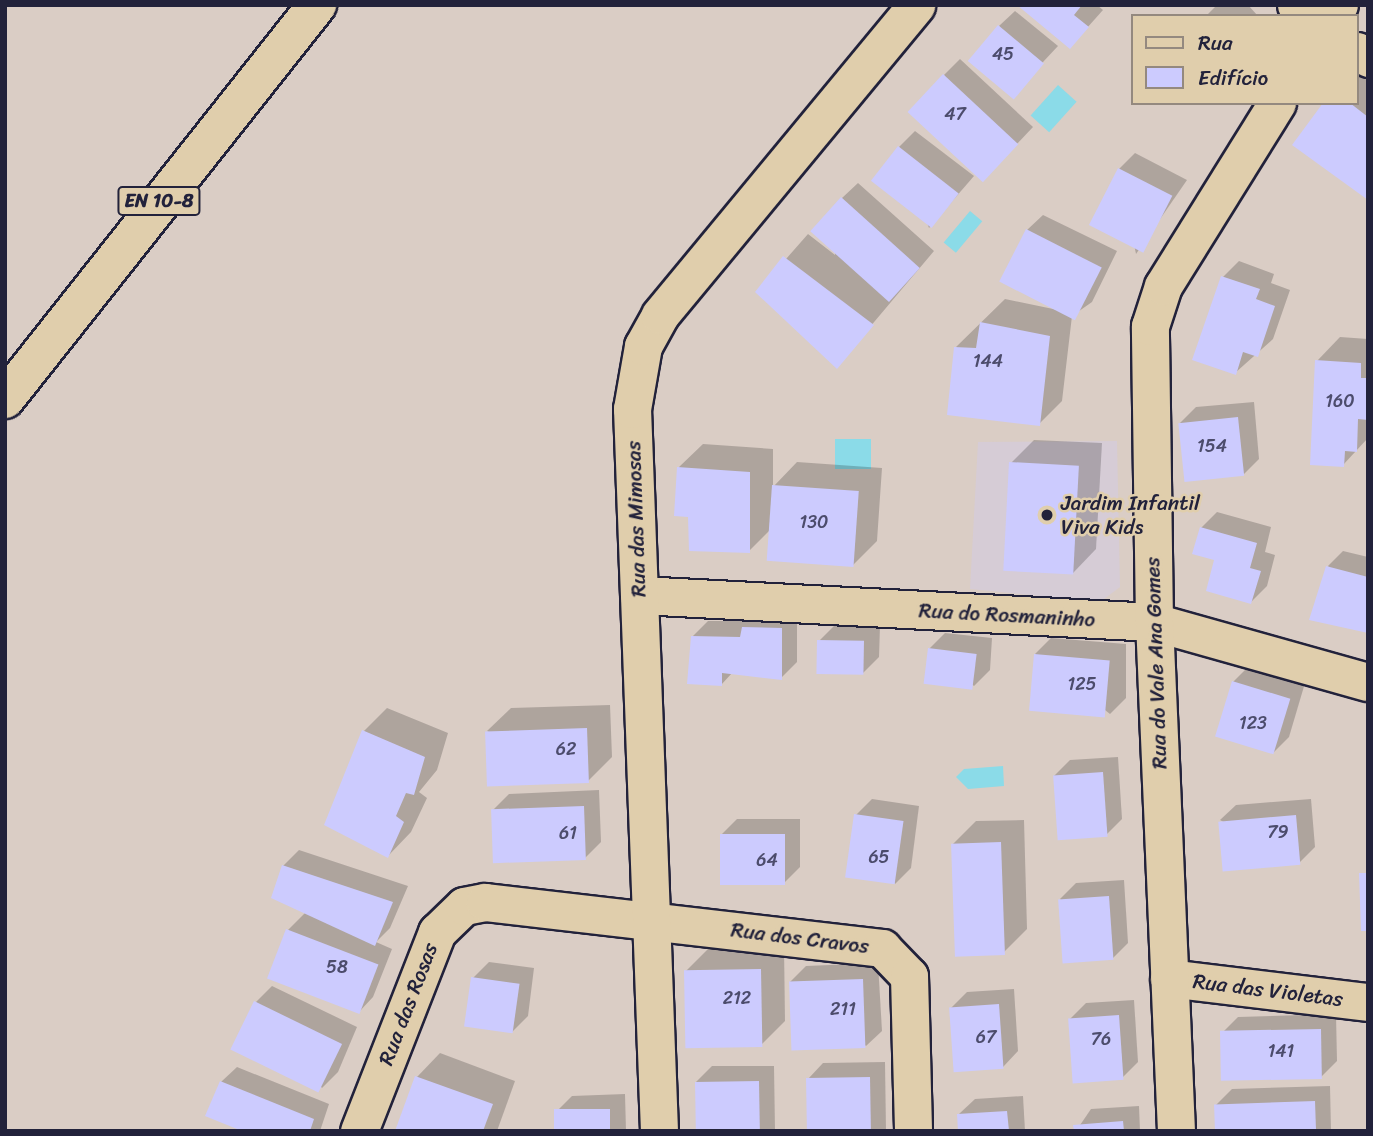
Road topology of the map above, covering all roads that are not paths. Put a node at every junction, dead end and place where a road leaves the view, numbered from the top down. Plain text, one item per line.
1 (317, 5) edge
2 (916, 5) edge
3 (1276, 105) edge
4 (5, 399) edge
5 (639, 595) junction
6 (1154, 622) junction
7 (1368, 682) edge
8 (651, 920) junction
9 (1169, 978) junction
10 (1368, 1002) edge
11 (359, 1131) edge
12 (659, 1131) edge
13 (913, 1131) edge
14 (1176, 1131) edge

1 - 4 highway, EN 10-8
2 - 5 street, Rua das Mimosas
3 - 6 street, Rua do Vale Ana Gomes
5 - 6 street, Rua do Rosmaninho
5 - 8 street, Rua das Mimosas
6 - 7 street, Rua do Rosmaninho
6 - 9 street, Rua do Vale Ana Gomes
8 - 11 street, Rua das Rosas
8 - 12 street, Rua das Mimosas
8 - 13 street, Rua dos Cravos
9 - 10 street, Rua das Violetas
9 - 14 street, Rua do Vale Ana Gomes

